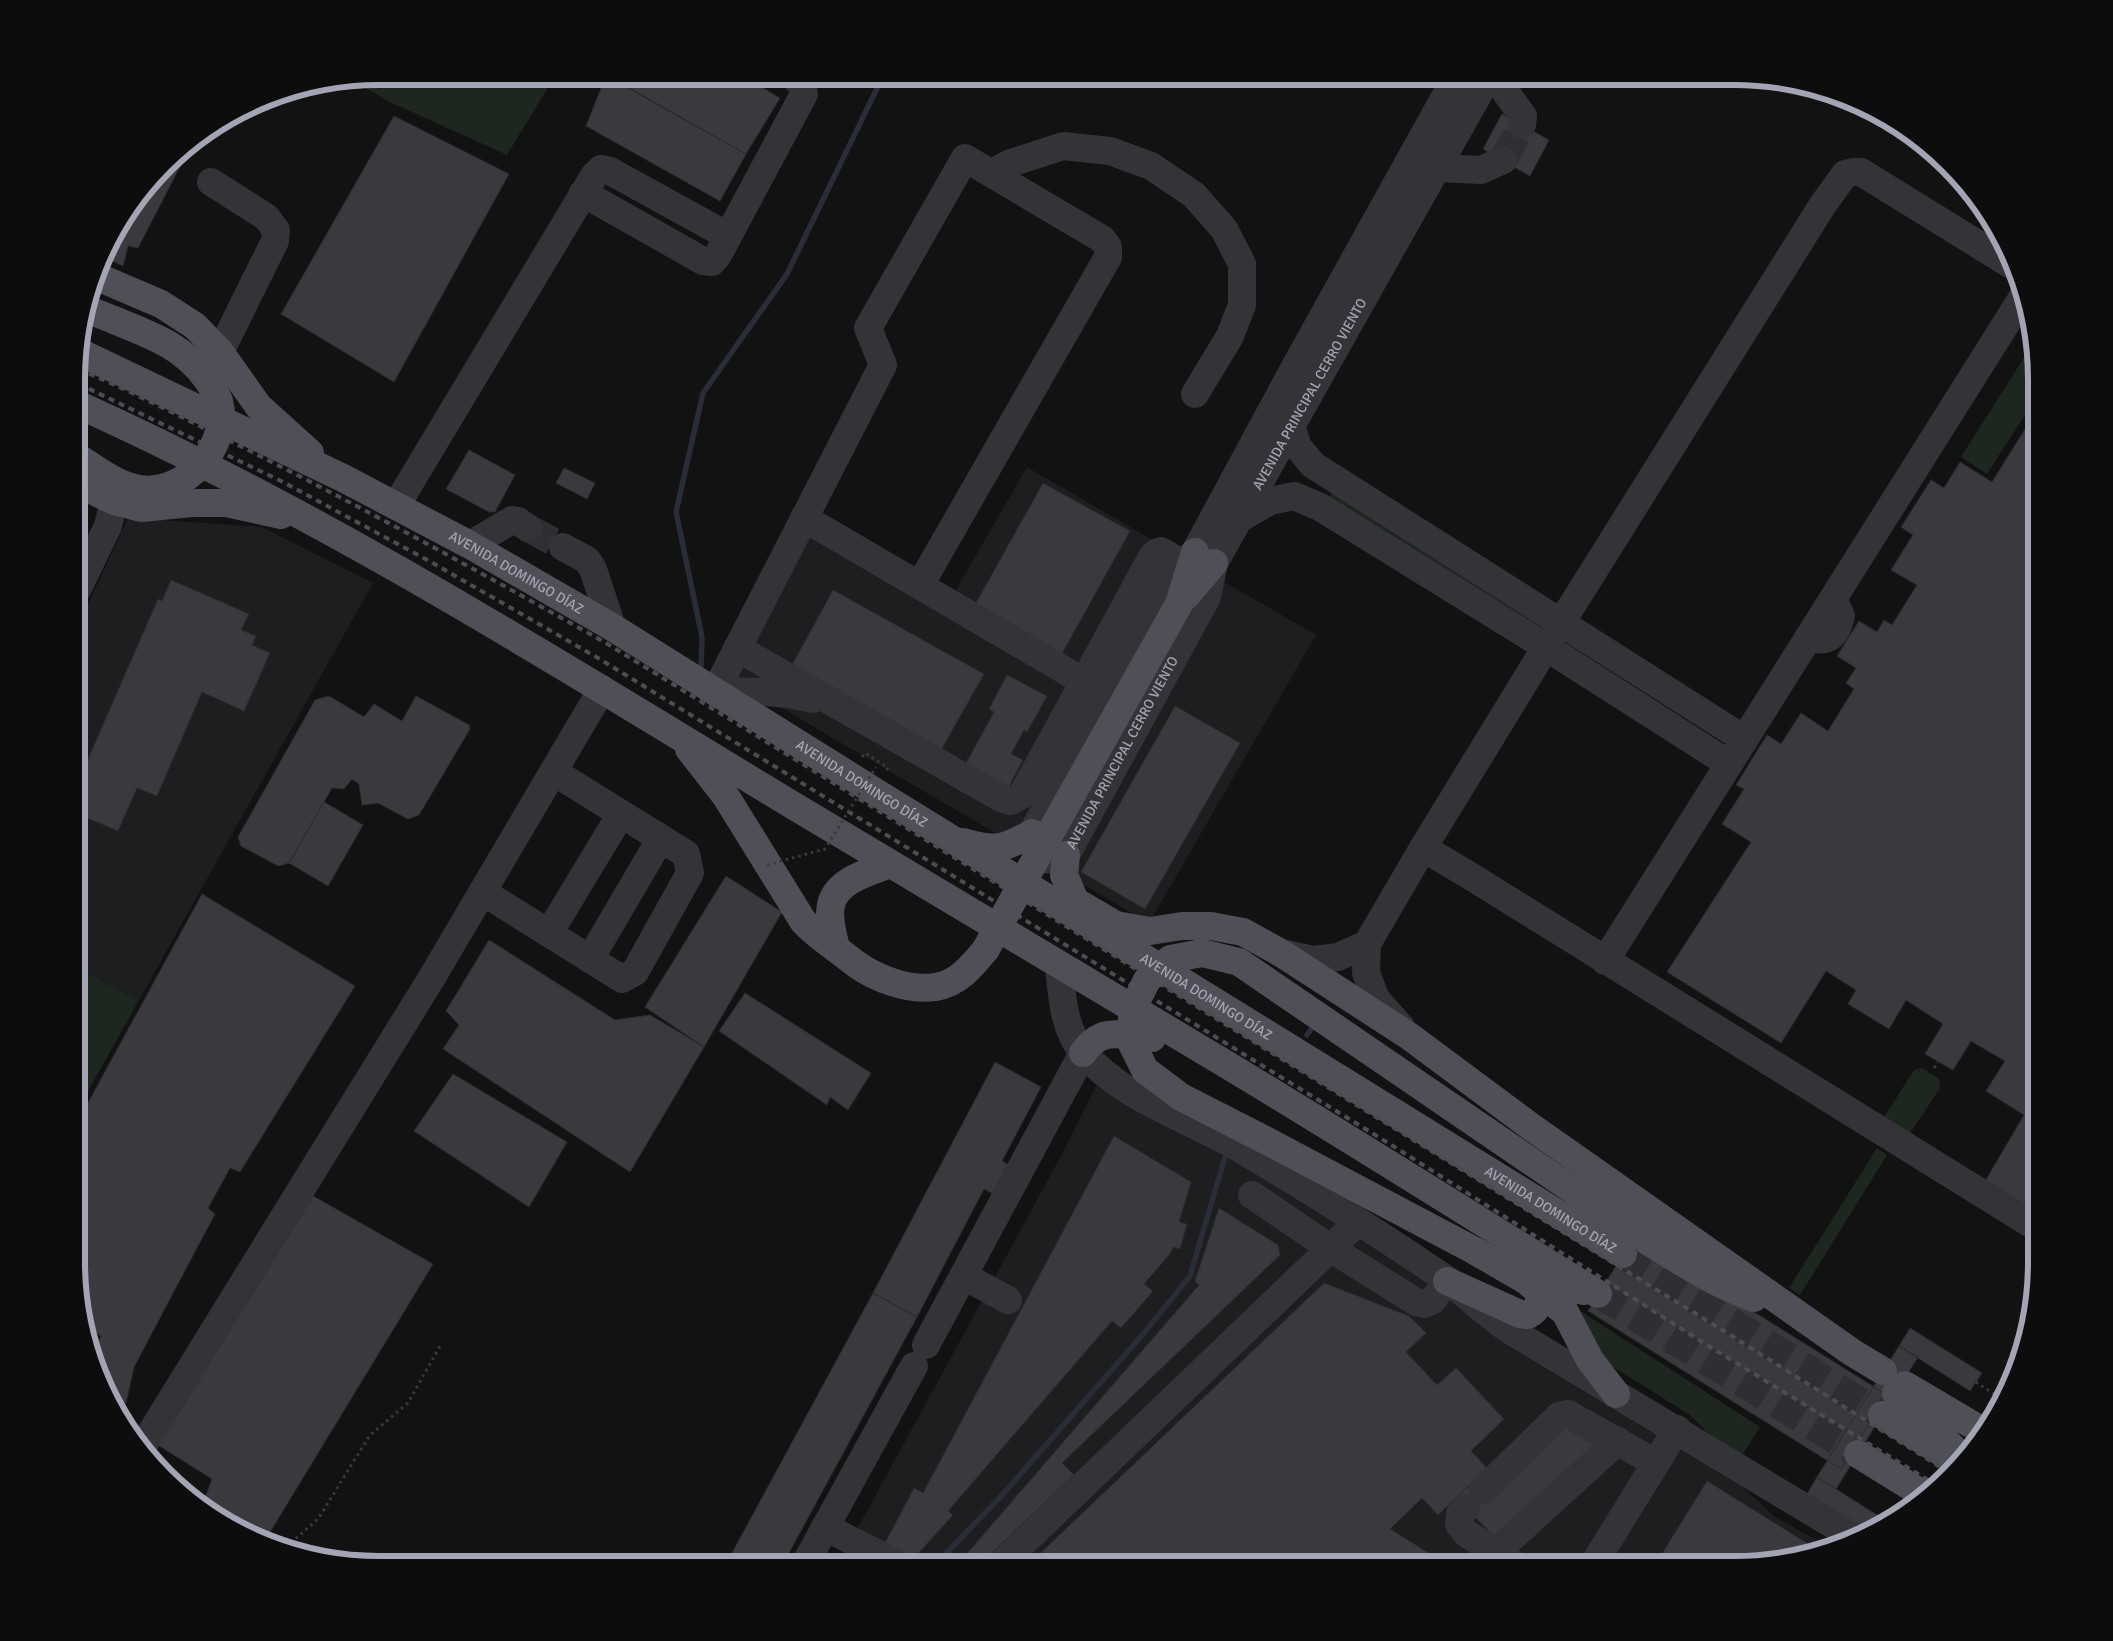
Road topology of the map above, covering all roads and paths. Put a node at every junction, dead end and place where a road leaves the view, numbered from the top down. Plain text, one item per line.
1 (801, 85) edge
2 (1452, 85) edge
3 (1483, 85) edge
4 (1501, 85) edge
5 (1522, 126) dead end
6 (1503, 160) tunnel mouth
7 (1436, 168) junction
8 (992, 174) junction
9 (210, 182) dead end
10 (2003, 260) edge
11 (103, 279) edge
12 (2018, 304) edge
13 (93, 312) edge
14 (220, 352) junction
15 (86, 356) edge
16 (1195, 394) dead end
17 (85, 408) edge
18 (1292, 425) junction
19 (85, 462) edge
20 (343, 478) junction
21 (85, 487) edge
22 (114, 501) junction
23 (396, 506) junction
24 (804, 518) junction
25 (1241, 518) junction
26 (320, 524) junction
27 (528, 528) tunnel mouth
28 (470, 545) junction
29 (563, 547) tunnel mouth
30 (1198, 560) junction
31 (85, 574) edge
32 (920, 585) junction
33 (1561, 623) junction
34 (612, 627) junction
35 (1546, 647) junction
36 (737, 648) junction
37 (1084, 681) junction
38 (602, 690) junction
39 (715, 692) junction
40 (1108, 695) junction
41 (836, 705) junction
42 (678, 736) junction
43 (1744, 739) junction
44 (1728, 764) junction
45 (876, 767) dead end
46 (554, 772) junction
47 (622, 814) junction
48 (661, 838) junction
49 (949, 838) junction
50 (1047, 844) junction
51 (987, 848) junction
52 (1423, 848) junction
53 (890, 864) junction
54 (767, 865) dead end
55 (483, 892) junction
56 (1075, 901) junction
57 (549, 934) junction
58 (1367, 944) junction
59 (836, 948) junction
60 (1281, 954) junction
61 (590, 959) junction
62 (1605, 961) junction
63 (1059, 966) junction
64 (1409, 1036) junction
65 (1083, 1053) junction
66 (1215, 1058) junction
67 (1938, 1062) dead end
68 (1934, 1068) dead end
69 (1431, 1190) junction
70 (1252, 1195) dead end
71 (1358, 1222) junction
72 (2028, 1222) edge
73 (1330, 1248) junction
74 (1623, 1254) tunnel mouth
75 (964, 1276) junction
76 (1524, 1280) junction
77 (1447, 1281) junction
78 (1008, 1300) dead end
79 (1798, 1314) junction
80 (440, 1346) dead end
81 (1976, 1382) dead end
82 (1888, 1388) junction
83 (1616, 1394) junction
84 (1996, 1396) edge
85 (1976, 1427) edge
86 (1677, 1429) junction
87 (146, 1441) edge
88 (1618, 1441) junction
89 (1958, 1452) edge
90 (1858, 1454) tunnel mouth
91 (1954, 1457) edge
92 (1656, 1463) junction
93 (1918, 1491) edge
94 (825, 1527) junction
95 (1847, 1533) edge
96 (292, 1542) edge
97 (809, 1556) edge
98 (882, 1556) edge
99 (1009, 1556) edge
100 (1502, 1556) edge
101 (1507, 1556) edge
102 (1599, 1556) edge

1 - 23 street
2 - 30 street, AVENIDA PRINCIPAL CERRO VIENTO
3 - 7 street, AVENIDA PRINCIPAL CERRO VIENTO
4 - 5 street
6 - 7 street
7 - 18 street, AVENIDA PRINCIPAL CERRO VIENTO
8 - 16 street
8 - 24 street
8 - 32 street
9 - 14 street
10 - 33 street
11 - 14 main road
12 - 43 street
13 - 19 main road, bridge
14 - 20 main road
15 - 20 main road, AVENIDA DOMINGO DÍAZ
17 - 26 main road
18 - 25 street, AVENIDA PRINCIPAL CERRO VIENTO
18 - 33 street
20 - 23 main road, AVENIDA DOMINGO DÍAZ
21 - 22 main road
22 - 26 main road
22 - 31 street
23 - 28 main road, AVENIDA DOMINGO DÍAZ
24 - 32 street
24 - 36 street
25 - 30 street, AVENIDA PRINCIPAL CERRO VIENTO
25 - 35 street
26 - 38 main road
27 - 28 street
28 - 34 main road, AVENIDA DOMINGO DÍAZ
29 - 34 street
30 - 37 street
30 - 40 street, AVENIDA PRINCIPAL CERRO VIENTO
30 - 50 main road
30 - 50 street, AVENIDA PRINCIPAL CERRO VIENTO
32 - 37 street
33 - 35 street
33 - 43 street
34 - 39 main road, AVENIDA DOMINGO DÍAZ
35 - 44 street
35 - 52 street
36 - 39 street
36 - 41 street
37 - 40 street
37 - 41 street
38 - 42 main road
38 - 46 street
39 - 41 street
39 - 49 main road, AVENIDA DOMINGO DÍAZ
40 - 50 street, AVENIDA PRINCIPAL CERRO VIENTO
42 - 53 main road
42 - 59 main road
43 - 44 street
44 - 62 street
45 - 54 path, bridge
46 - 47 street
46 - 55 street
47 - 48 street
47 - 57 street
48 - 61 street
48 - 61 street
49 - 51 main road
49 - 74 main road, AVENIDA DOMINGO DÍAZ
50 - 51 main road
50 - 56 main road
50 - 59 main road, bridge
51 - 56 main road
52 - 58 street
52 - 62 street
53 - 59 main road
53 - 63 main road
55 - 57 street
55 - 87 street
56 - 60 main road
57 - 61 street
58 - 60 street
58 - 64 street
60 - 64 main road
62 - 72 street
63 - 65 street
63 - 66 main road
64 - 79 main road
65 - 66 main road
65 - 71 street
65 - 75 street
66 - 69 main road
67 - 68 path
69 - 76 main road
69 - 76 main road
70 - 73 street
71 - 73 street
71 - 77 street
73 - 77 street
73 - 99 street
75 - 78 street
75 - 94 street
76 - 77 main road
76 - 79 main road, bridge
76 - 83 main road
77 - 83 street
79 - 82 main road
80 - 96 path
81 - 84 path
82 - 85 main road
82 - 89 main road
82 - 91 main road
83 - 86 street
86 - 92 street
86 - 95 street
88 - 92 street
88 - 100 street
88 - 101 street
90 - 93 main road
92 - 102 street
94 - 97 street
94 - 98 street

